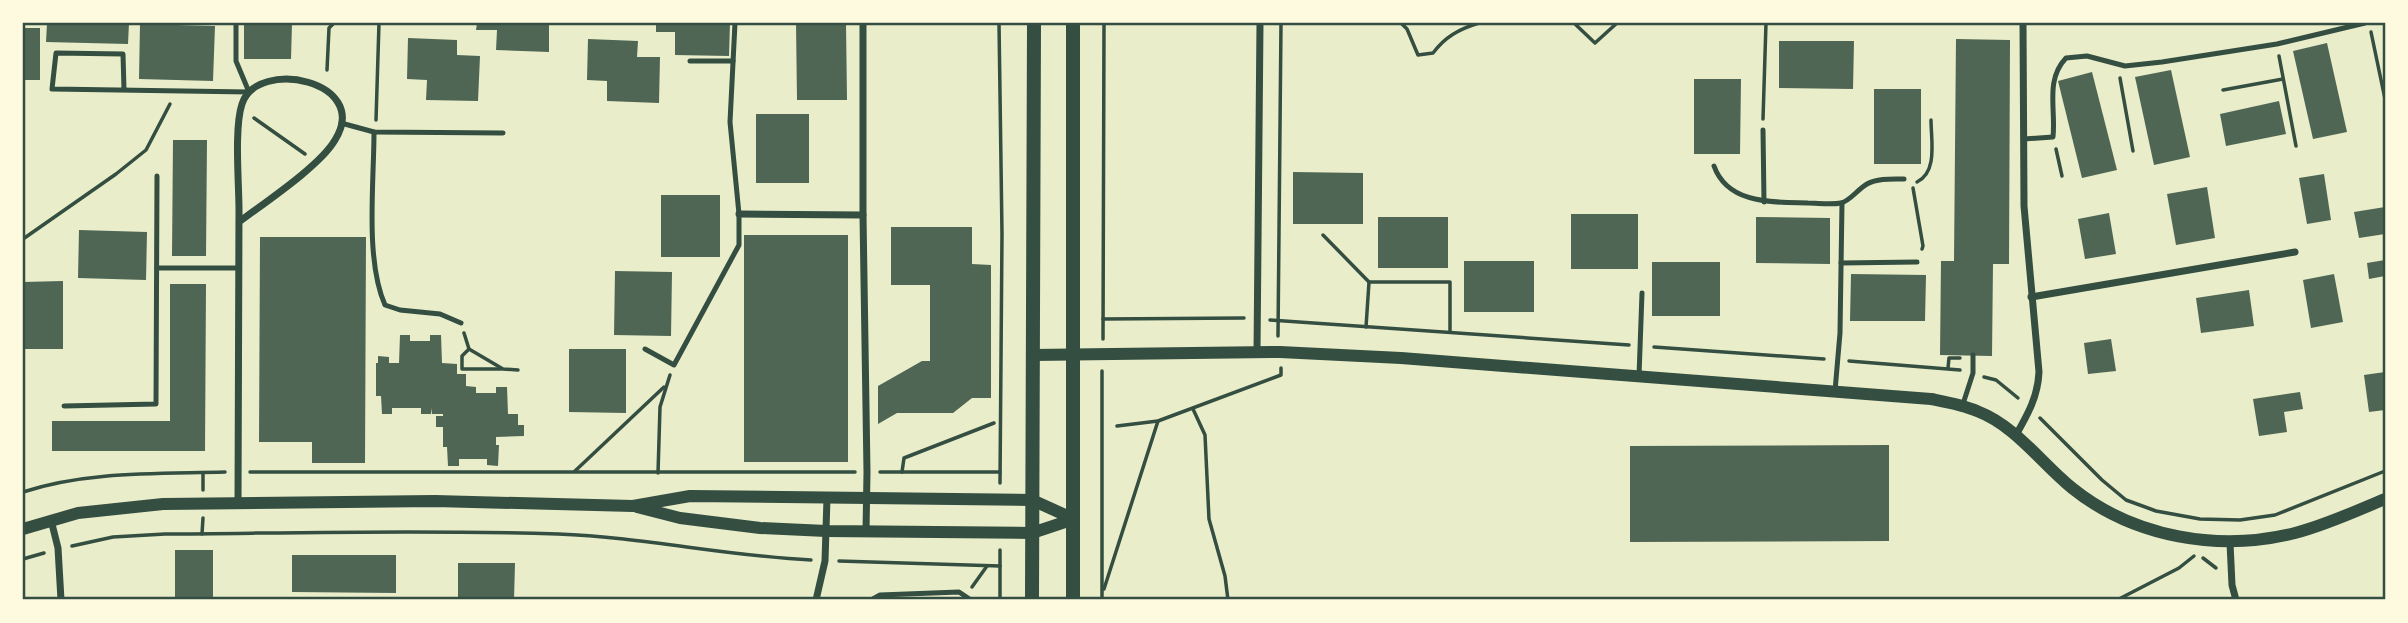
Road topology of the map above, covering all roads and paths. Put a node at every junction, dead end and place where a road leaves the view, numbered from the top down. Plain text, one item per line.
1 (236, 23) edge
2 (334, 23) edge
3 (379, 23) edge
4 (735, 23) edge
5 (863, 23) edge
6 (999, 23) edge
7 (1034, 23) edge
8 (1073, 23) edge
9 (1104, 23) edge
10 (1260, 23) edge
11 (1281, 23) edge
12 (1401, 23) edge
13 (1479, 23) edge
14 (1574, 23) edge
15 (1616, 23) edge
16 (1766, 23) edge
17 (2023, 23) edge
18 (2367, 23) edge
19 (2277, 44) junction
20 (690, 61) dead end
21 (733, 61) junction
22 (2125, 66) junction
23 (327, 70) dead end
24 (2283, 79) junction
25 (124, 90) junction
26 (177, 90) junction
27 (2223, 90) dead end
28 (249, 92) junction
29 (2385, 99) edge
30 (251, 116) dead end
31 (1931, 120) dead end
32 (341, 123) junction
33 (1763, 130) joint
34 (374, 132) junction
35 (503, 133) dead end
36 (2053, 137) junction
37 (2024, 139) junction
38 (2296, 146) dead end
39 (300, 151) dead end
40 (2133, 151) dead end
41 (1714, 166) dead end
42 (1930, 169) dead end
43 (157, 176) dead end
44 (2062, 176) dead end
45 (1904, 179) dead end
46 (1913, 183) dead end
47 (1764, 202) junction
48 (1842, 203) junction
49 (739, 214) junction
50 (863, 215) junction
51 (239, 222) junction
52 (1323, 235) dead end
53 (23, 239) edge
54 (2295, 252) dead end
55 (1917, 262) joint
56 (1841, 263) junction
57 (157, 268) junction
58 (239, 268) junction
59 (1369, 282) junction
60 (1642, 293) dead end
61 (2031, 296) junction
62 (461, 323) joint
63 (1366, 327) dead end
64 (1450, 332) dead end
65 (468, 349) junction
66 (645, 349) dead end
67 (1256, 352) junction
68 (1280, 352) junction
69 (1072, 354) junction
70 (1102, 354) junction
71 (1033, 355) junction
72 (1973, 355) dead end
73 (1949, 358) dead end
74 (674, 365) junction
75 (1948, 368) dead end
76 (503, 369) junction
77 (518, 370) dead end
78 (1639, 376) junction
79 (664, 387) junction
80 (1835, 391) junction
81 (64, 405) dead end
82 (1962, 407) junction
83 (1194, 409) junction
84 (1158, 421) junction
85 (994, 423) dead end
86 (1117, 426) dead end
87 (2016, 435) junction
88 (222, 472) dead end
89 (255, 472) dead end
90 (867, 472) junction
91 (902, 472) junction
92 (573, 473) junction
93 (659, 473) junction
94 (23, 492) edge
95 (827, 498) junction
96 (867, 498) junction
97 (2385, 499) edge
98 (1032, 500) junction
99 (238, 503) junction
100 (633, 506) junction
101 (1074, 519) junction
102 (51, 520) junction
103 (23, 529) edge
104 (826, 531) junction
105 (866, 532) junction
106 (1032, 534) junction
107 (2230, 543) junction
108 (58, 548) junction
109 (2197, 553) dead end
110 (23, 559) edge
111 (825, 561) junction
112 (987, 566) junction
113 (1000, 566) dead end
114 (975, 584) dead end
115 (1102, 598) edge
116 (61, 600) edge
117 (816, 600) edge
118 (871, 600) edge
119 (971, 600) edge
120 (1032, 600) edge
121 (1073, 600) edge
122 (1228, 600) edge
123 (2117, 600) edge
124 (2236, 600) edge

1 - 28 lane
2 - 23 path
3 - 34 path
4 - 21 lane
5 - 50 street
6 - 91 path
7 - 71 main road
8 - 69 main road
9 - 70 path
10 - 67 street
11 - 68 path
12 - 13 path
14 - 15 path
16 - 33 path
17 - 37 street
18 - 19 lane
18 - 29 path
19 - 22 lane
19 - 24 path
20 - 21 lane
21 - 49 lane
22 - 36 lane
22 - 40 path
24 - 27 path
24 - 38 path
25 - 25 lane
25 - 26 lane
26 - 28 lane
26 - 53 path
28 - 32 street
28 - 51 street
30 - 39 path
31 - 42 path
32 - 34 lane
32 - 51 street
33 - 47 lane
34 - 35 lane
34 - 62 lane
36 - 37 lane
36 - 44 path
37 - 61 street
41 - 47 lane
43 - 57 lane
45 - 48 lane
46 - 55 path
47 - 48 lane
48 - 56 lane
49 - 50 street
49 - 74 lane
50 - 90 street
51 - 58 street
52 - 59 path
54 - 61 street
55 - 56 lane
56 - 80 lane
57 - 58 lane
57 - 81 lane
58 - 99 street
59 - 63 path
59 - 64 path
60 - 78 lane
61 - 87 street
62 - 65 path
65 - 76 path
65 - 76 path
66 - 74 lane
67 - 68 street
67 - 70 street
68 - 78 street
68 - 83 path
69 - 70 street
69 - 71 street
69 - 101 main road
70 - 115 path
71 - 98 main road
72 - 82 lane
73 - 75 path
74 - 79 path
76 - 77 path
78 - 80 street
79 - 92 path
79 - 93 path
80 - 82 street
82 - 87 street
83 - 84 path
83 - 122 path
84 - 86 path
84 - 115 path
85 - 91 path
87 - 107 street
88 - 94 path
89 - 92 path
90 - 91 path
90 - 93 path
90 - 96 street
92 - 93 path
95 - 96 street
95 - 100 street
95 - 104 street
96 - 98 street
96 - 105 street
97 - 107 street
98 - 101 street
98 - 106 main road
99 - 100 street
99 - 102 street
100 - 104 street
101 - 106 street
101 - 121 main road
102 - 103 street
102 - 108 street
104 - 105 street
104 - 111 street
105 - 106 street
106 - 120 main road
107 - 124 street
108 - 110 path
108 - 111 path
108 - 116 street
109 - 123 path
111 - 112 path
111 - 117 street
112 - 113 path
112 - 114 path
118 - 119 lane

